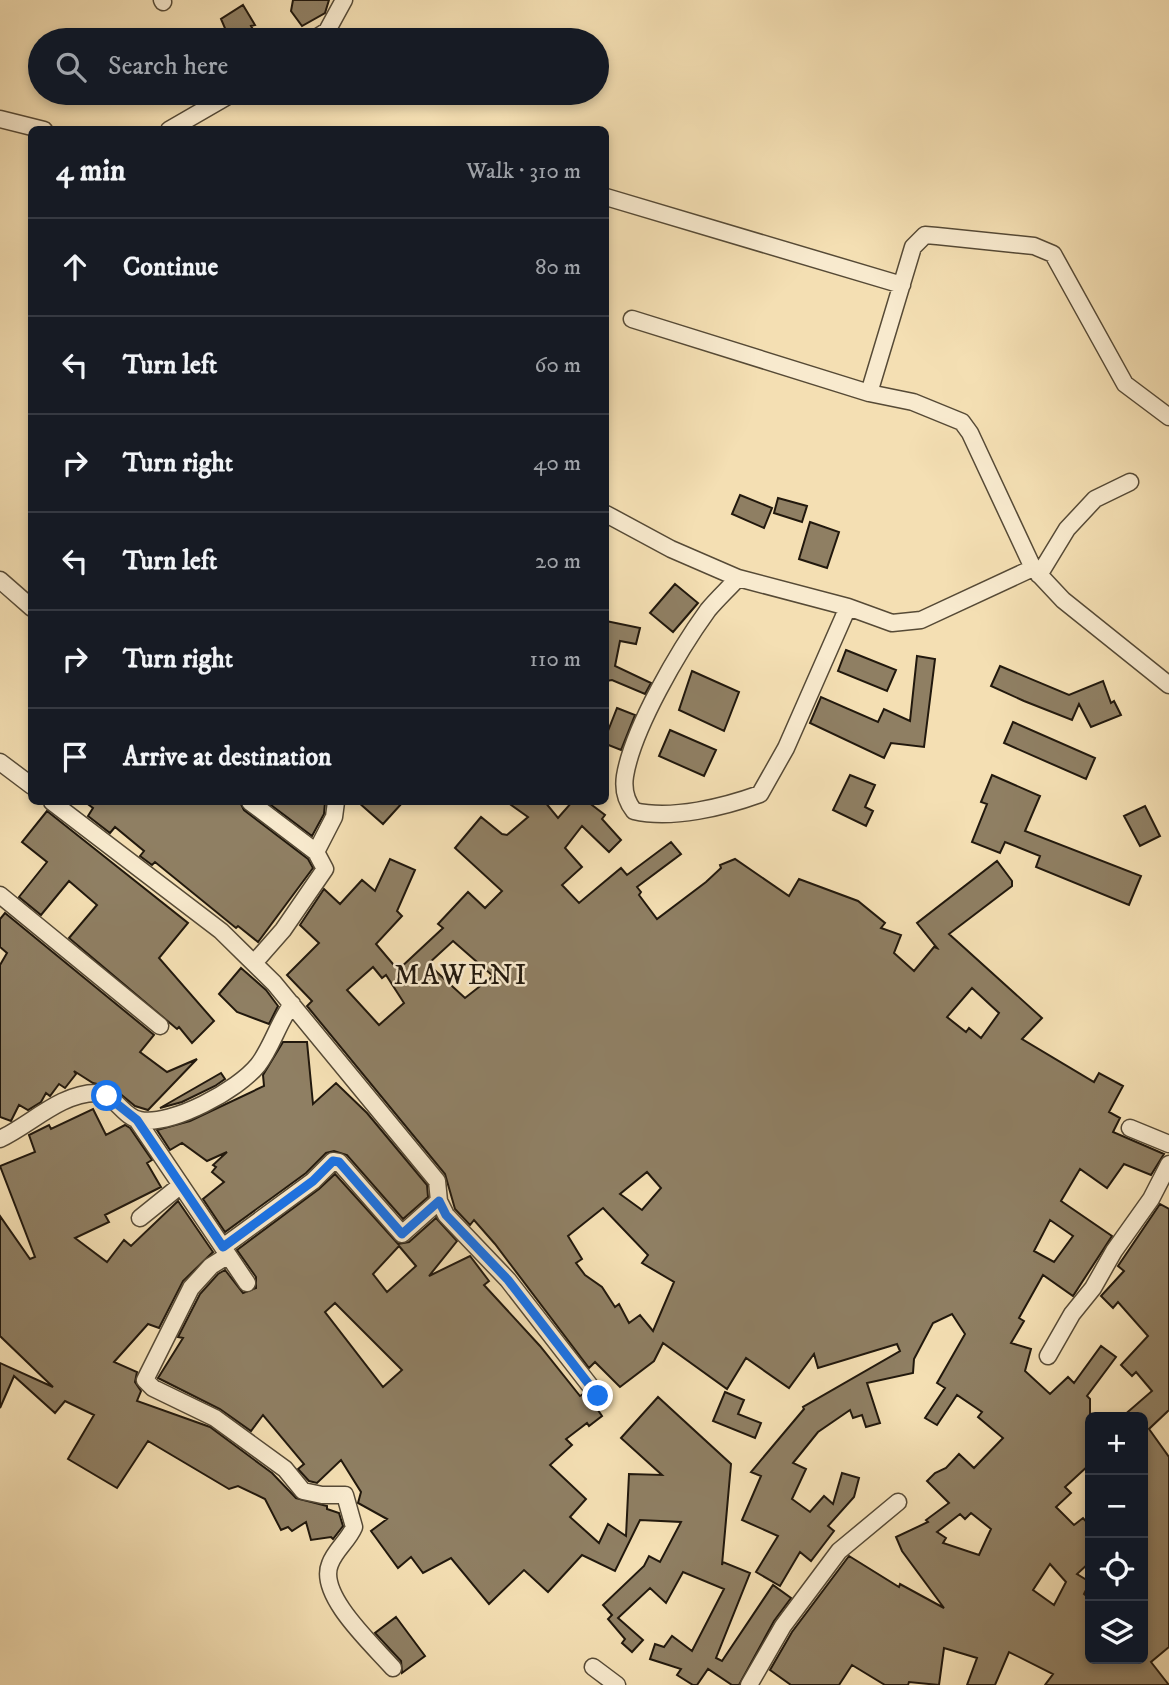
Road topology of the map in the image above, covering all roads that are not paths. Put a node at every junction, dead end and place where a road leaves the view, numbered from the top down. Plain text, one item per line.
1 (344, 0) edge
2 (329, 28) edge
3 (212, 105) edge
4 (0, 119) edge
5 (28, 126) edge
6 (176, 126) edge
7 (609, 198) edge
8 (902, 285) junction
9 (632, 319) dead end
10 (869, 393) junction
11 (1169, 417) edge
12 (1130, 482) dead end
13 (609, 516) edge
14 (1036, 572) junction
15 (738, 578) junction
16 (0, 580) edge
17 (28, 604) edge
18 (848, 607) junction
19 (1169, 685) edge
20 (0, 762) edge
21 (28, 783) edge
22 (56, 805) edge
23 (254, 805) edge
24 (336, 805) edge
25 (316, 852) junction
26 (0, 895) edge
27 (254, 963) junction
28 (292, 1004) junction
29 (160, 1026) dead end
30 (137, 1120) junction
31 (1130, 1128) dead end
32 (0, 1139) edge
33 (1169, 1144) edge
34 (1169, 1164) edge
35 (181, 1185) junction
36 (439, 1201) junction
37 (141, 1218) dead end
38 (225, 1252) junction
39 (247, 1283) dead end
40 (1048, 1356) dead end
41 (598, 1396) dead end
42 (898, 1502) dead end
43 (593, 1667) dead end
44 (393, 1668) dead end
45 (617, 1685) edge
46 (749, 1685) edge

1 - 2 street
3 - 6 street
4 - 5 street
7 - 8 street
8 - 10 street
8 - 11 street
9 - 10 street
10 - 14 street
12 - 14 street
13 - 15 street
14 - 18 street
14 - 19 street
15 - 18 street
15 - 18 street
16 - 17 street
20 - 21 street
22 - 27 street
23 - 25 street
24 - 25 street
25 - 27 street
26 - 29 street
27 - 28 street
28 - 30 street
28 - 36 street
30 - 32 street
30 - 35 street
31 - 33 street
34 - 40 street
35 - 37 street
35 - 38 street
36 - 38 street
36 - 41 street
38 - 39 street
38 - 44 street
42 - 46 street
43 - 45 street

